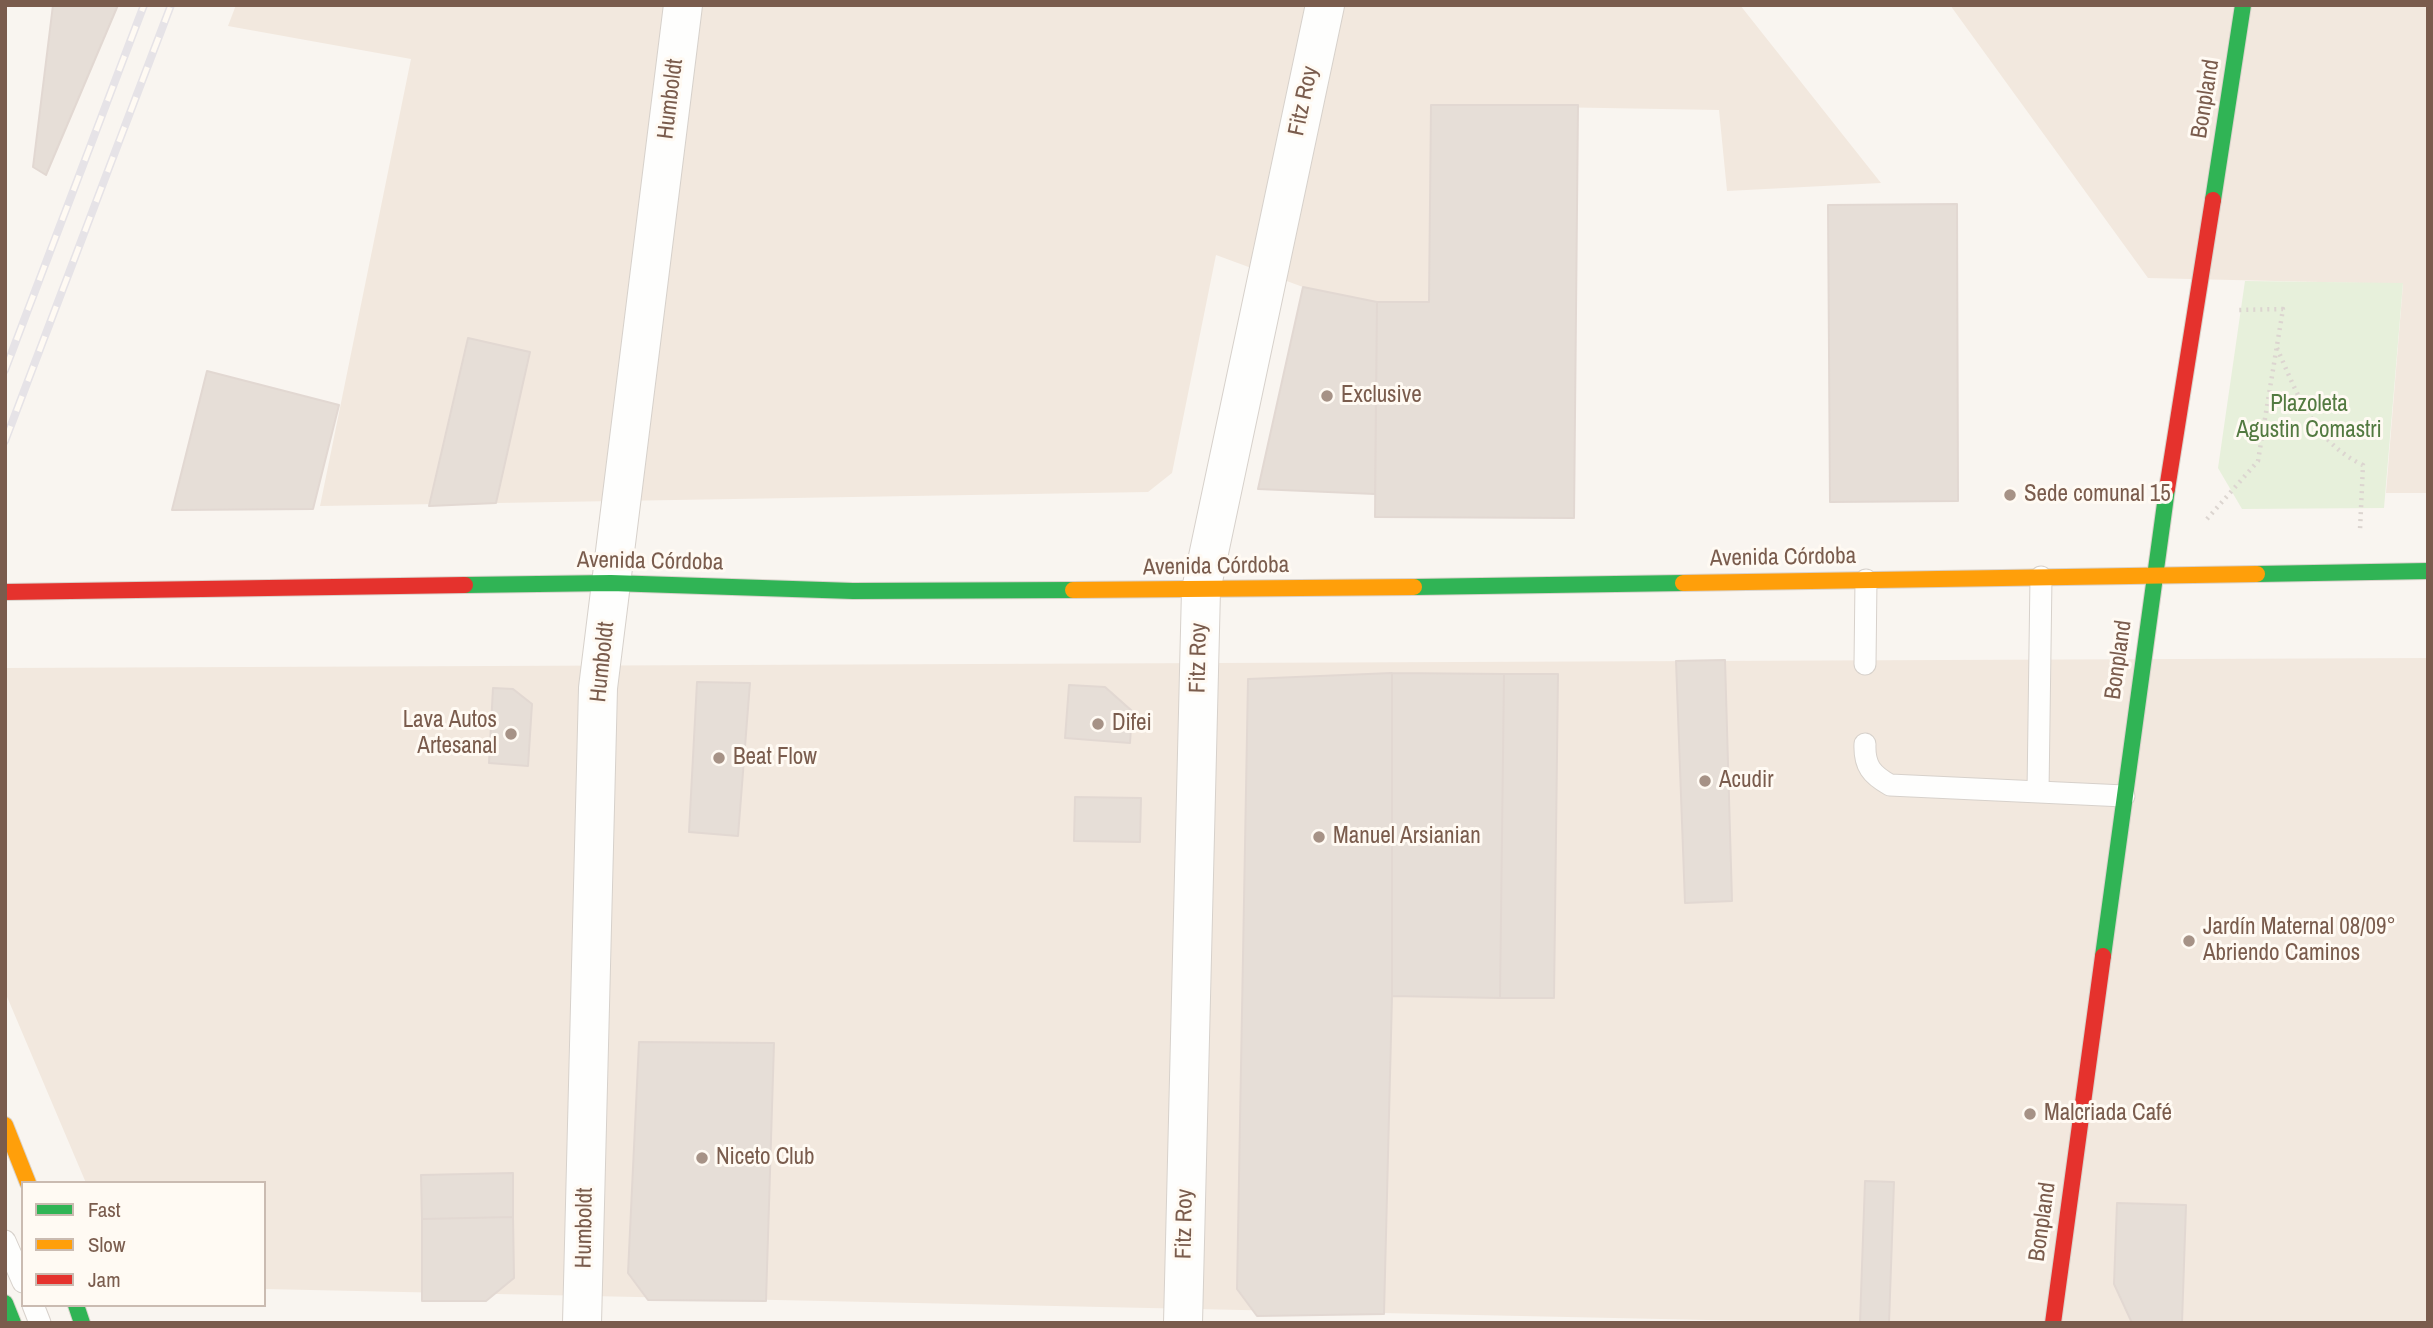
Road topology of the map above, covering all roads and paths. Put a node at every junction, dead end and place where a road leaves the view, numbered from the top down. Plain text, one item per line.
1 (683, 5) edge
2 (1325, 5) edge
3 (2243, 5) edge
4 (2241, 310) dead end
5 (2277, 348) junction
6 (2206, 520) dead end
7 (2428, 571) edge
8 (2353, 572) junction
9 (2154, 575) junction
10 (2041, 577) junction
11 (1866, 580) junction
12 (611, 583) junction
13 (1200, 590) junction
14 (5, 592) edge
15 (1866, 664) dead end
16 (1865, 744) dead end
17 (2038, 792) junction
18 (2124, 796) junction
19 (5, 1125) edge
20 (28, 1181) edge
21 (5, 1241) edge
22 (21, 1277) edge
23 (5, 1303) edge
24 (13, 1323) edge
25 (582, 1323) edge
26 (1183, 1323) edge
27 (2053, 1323) edge

1 - 12 street, Humboldt
2 - 13 street, Fitz Roy
3 - 9 main road, Bonpland
4 - 5 path
5 - 6 path
5 - 8 path
7 - 8 main road, Avenida Córdoba
8 - 9 main road, Avenida Córdoba
9 - 10 main road, Avenida Córdoba
9 - 18 main road, Bonpland
10 - 11 main road, Avenida Córdoba
10 - 17 lane
11 - 13 main road, Avenida Córdoba
11 - 15 lane
12 - 13 main road, Avenida Córdoba
12 - 14 main road, Avenida Córdoba
12 - 25 street, Humboldt
13 - 26 street, Fitz Roy
16 - 17 lane
17 - 18 lane
18 - 27 main road, Bonpland
19 - 20 main road
21 - 22 lane
23 - 24 main road

